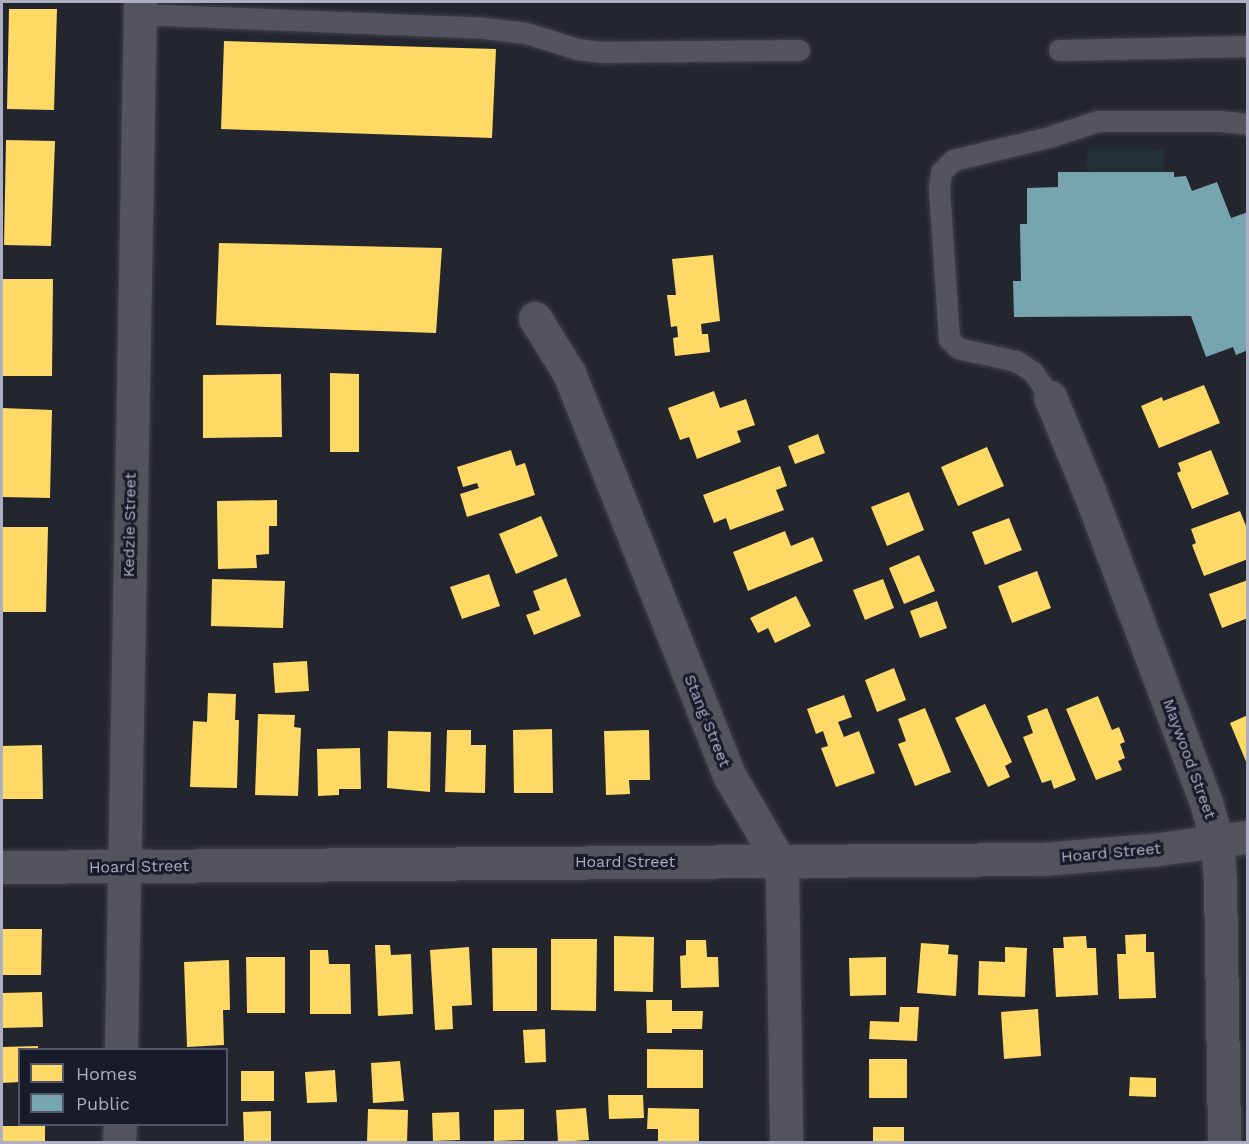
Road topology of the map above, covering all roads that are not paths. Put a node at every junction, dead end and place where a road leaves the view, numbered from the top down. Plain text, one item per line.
1 (140, 8) edge
2 (1248, 46) edge
3 (799, 50) dead end
4 (1059, 50) dead end
5 (1248, 124) edge
6 (535, 318) dead end
7 (1050, 397) joint
8 (1232, 839) edge
9 (779, 861) junction
10 (125, 866) junction
11 (2, 867) edge
12 (121, 1048) edge
13 (120, 1126) edge
14 (119, 1143) edge
15 (786, 1143) edge
16 (1224, 1143) edge

1 - 3 lane
1 - 10 street, Kedzie Street
2 - 4 lane
5 - 7 lane
6 - 9 street, Stang Street
7 - 8 street, Maywood Street
8 - 9 street, Hoard Street
8 - 16 street, Maywood Street
9 - 10 street, Hoard Street
9 - 15 street, Stang Street
10 - 11 street, Hoard Street
10 - 12 street, Kedzie Street
13 - 14 street

